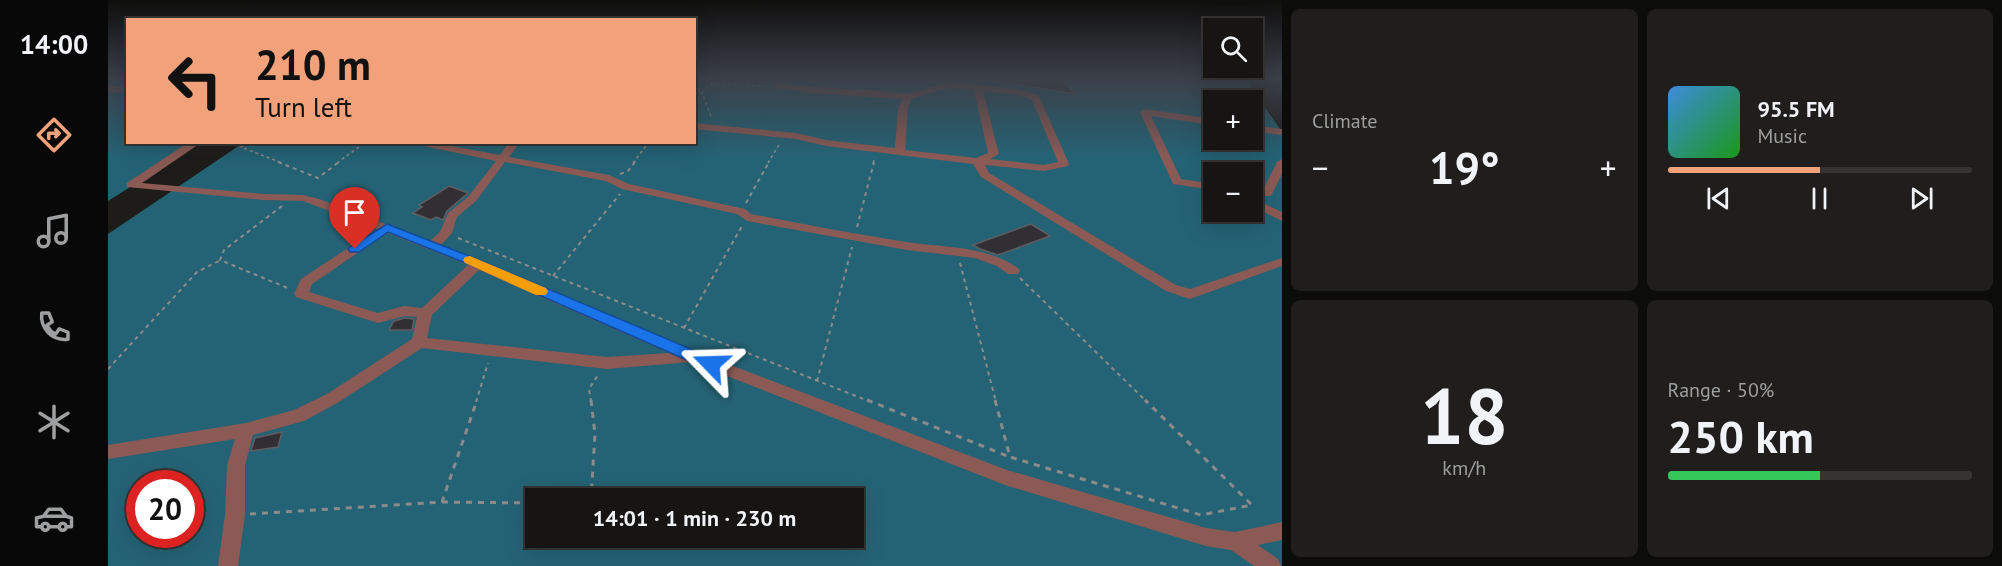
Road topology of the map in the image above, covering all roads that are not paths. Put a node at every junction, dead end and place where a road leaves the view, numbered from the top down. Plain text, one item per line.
1 (904, 104) edge
2 (982, 104) edge
3 (1039, 104) edge
4 (1203, 120) edge
5 (696, 126) edge
6 (1263, 129) edge
7 (1282, 132) edge
8 (194, 144) edge
9 (420, 144) edge
10 (513, 144) edge
11 (900, 152) junction
12 (501, 160) junction
13 (977, 161) junction
14 (1282, 162) edge
15 (1203, 185) edge
16 (1263, 194) edge
17 (1263, 206) edge
18 (1282, 216) edge
19 (387, 228) junction
20 (433, 246) junction
21 (1282, 262) edge
22 (477, 264) junction
23 (1013, 271) road end
24 (425, 313) junction
25 (419, 342) junction
26 (691, 356) junction
27 (246, 430) junction
28 (108, 452) edge
29 (1282, 531) edge
30 (1235, 541) junction
31 (228, 566) edge
32 (1271, 566) edge

1 - 11 lane
2 - 13 lane
3 - 13 lane
4 - 15 lane
5 - 11 lane
6 - 7 lane
8 - 19 lane
9 - 12 lane
10 - 12 lane
11 - 13 lane
12 - 20 lane
12 - 23 lane
13 - 21 lane
14 - 16 lane
17 - 18 lane
19 - 20 lane
19 - 24 lane
20 - 22 lane
22 - 24 lane
22 - 26 lane
24 - 25 lane
25 - 26 lane
25 - 27 lane
26 - 30 lane
27 - 28 lane
27 - 31 lane
29 - 30 lane
30 - 32 lane

